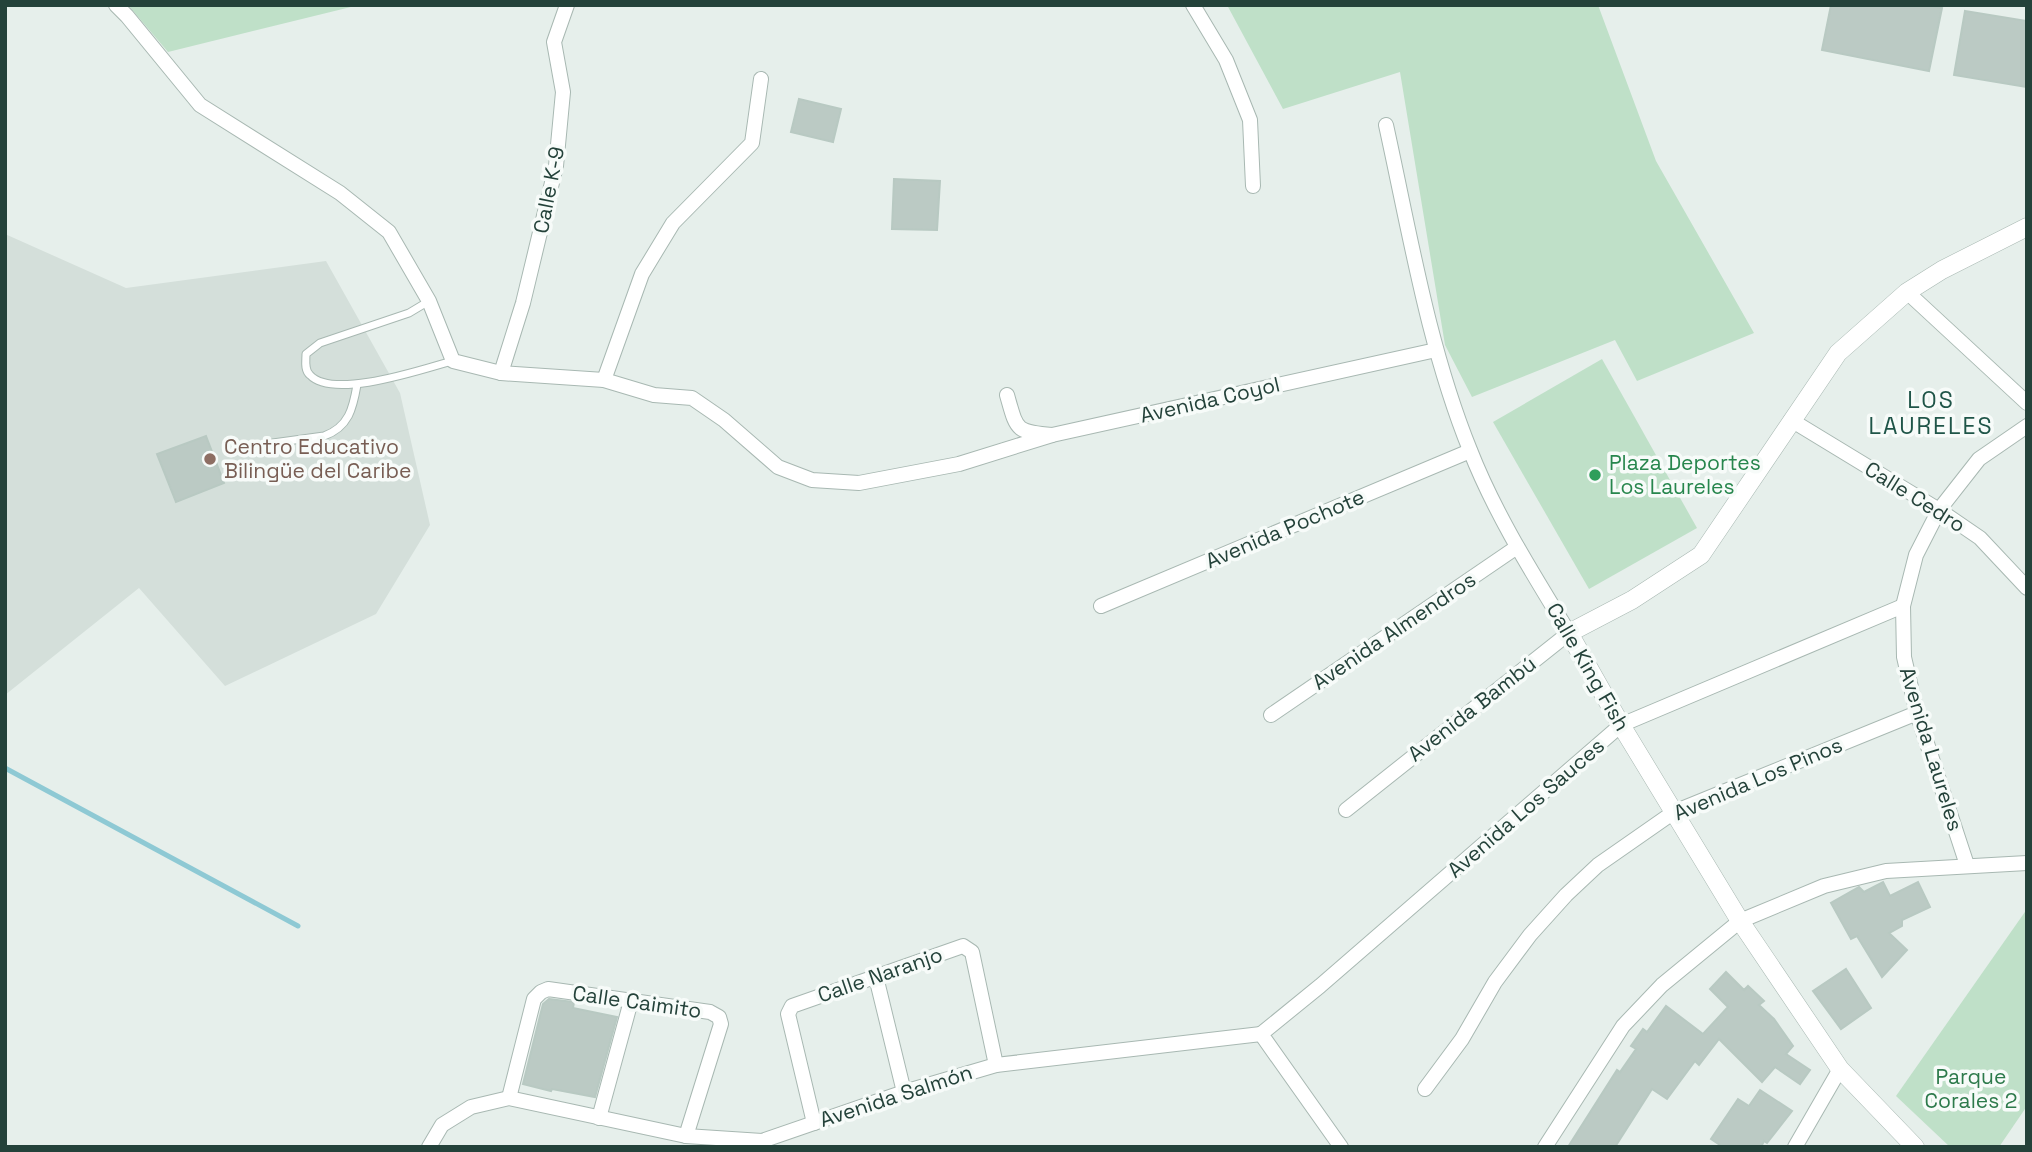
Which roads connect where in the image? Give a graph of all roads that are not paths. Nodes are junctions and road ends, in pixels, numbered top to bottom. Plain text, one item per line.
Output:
1 (116, 5) edge
2 (567, 5) edge
3 (1193, 5) edge
4 (761, 79) dead end
5 (1386, 125) dead end
6 (1253, 186) dead end
7 (2027, 227) edge
8 (1908, 292) junction
9 (429, 301) junction
10 (1436, 350) junction
11 (453, 361) junction
12 (501, 373) junction
13 (604, 380) junction
14 (357, 385) junction
15 (1007, 395) dead end
16 (2027, 403) edge
17 (1791, 420) junction
18 (2027, 426) edge
19 (1052, 435) junction
20 (243, 447) dead end
21 (1470, 451) junction
22 (1939, 510) junction
23 (1517, 547) junction
24 (2027, 588) edge
25 (1101, 606) dead end
26 (1903, 606) junction
27 (1569, 633) junction
28 (1917, 713) junction
29 (1271, 715) dead end
30 (1621, 724) junction
31 (1346, 810) dead end
32 (1674, 812) junction
33 (2027, 863) edge
34 (1967, 865) junction
35 (1740, 921) junction
36 (876, 976) junction
37 (631, 1001) junction
38 (1261, 1034) junction
39 (996, 1065) junction
40 (1840, 1069) junction
41 (1425, 1089) dead end
42 (904, 1092) junction
43 (509, 1098) junction
44 (599, 1118) junction
45 (814, 1123) junction
46 (686, 1136) junction
47 (429, 1147) edge
48 (1341, 1147) edge
49 (1545, 1147) edge
50 (1795, 1147) edge
51 (1915, 1147) edge

1 - 9 street
2 - 12 street, Calle K-9
3 - 6 street
4 - 13 street
5 - 10 street, Calle King Fish
7 - 8 street, Avenida Bambú
8 - 16 street
8 - 17 street, Avenida Bambú
9 - 11 street
9 - 14 lane
10 - 19 street, Avenida Coyol
10 - 21 street, Calle King Fish
11 - 12 street
11 - 14 lane
12 - 13 street
13 - 19 street
14 - 20 lane
15 - 19 street, Avenida Coyol
17 - 22 street, Calle Cedro
17 - 27 street, Avenida Bambú
18 - 22 street, Avenida Laureles
21 - 23 street, Calle King Fish
21 - 25 street, Avenida Pochote
22 - 24 street, Calle Cedro
22 - 26 street, Avenida Laureles
23 - 27 street, Calle King Fish
23 - 29 street, Avenida Almendros
26 - 28 street, Avenida Laureles
26 - 30 street, Avenida Los Sauces
27 - 30 street, Calle King Fish
27 - 31 street, Avenida Bambú
28 - 32 street, Avenida Los Pinos
28 - 34 street, Avenida Laureles
30 - 32 street, Calle King Fish
30 - 38 street, Avenida Los Sauces
32 - 35 street, Calle King Fish
32 - 41 street, Avenida Los Pinos
33 - 34 street
34 - 35 street
35 - 40 street, Calle King Fish
35 - 49 street
36 - 39 street, Calle Naranjo
36 - 42 street
36 - 45 street, Calle Naranjo
37 - 43 street, Calle Caimito
37 - 44 street
37 - 46 street, Calle Caimito
38 - 39 street, Avenida Salmón
38 - 48 street
39 - 42 street, Avenida Salmón
40 - 50 street
40 - 51 street, Calle King Fish
42 - 45 street, Avenida Salmón
43 - 44 street, Avenida Salmón
43 - 47 street, Avenida Salmón
44 - 46 street, Avenida Salmón
45 - 46 street, Avenida Salmón

